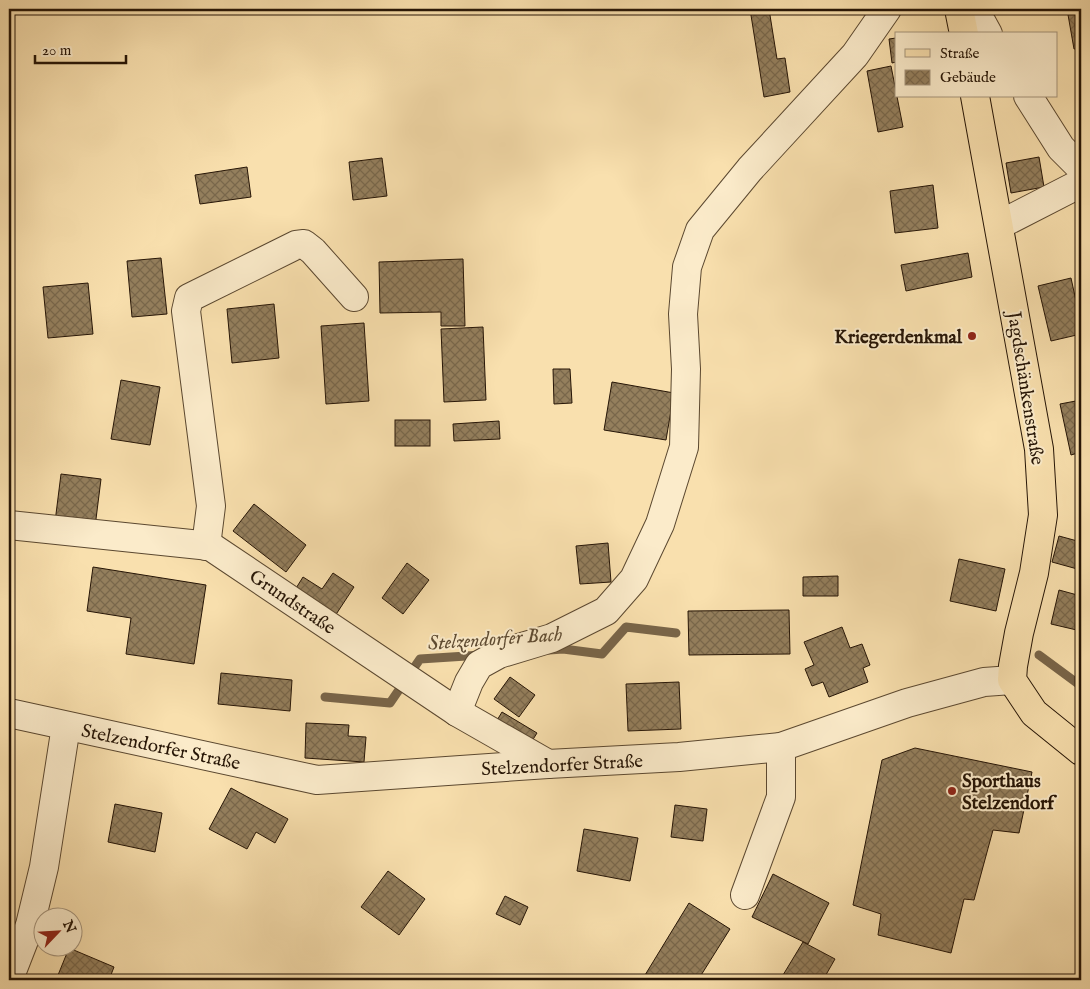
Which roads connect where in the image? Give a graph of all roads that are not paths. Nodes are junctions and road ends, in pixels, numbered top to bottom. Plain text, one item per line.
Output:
1 (887, 9) edge
2 (959, 9) edge
3 (966, 9) edge
4 (964, 32) edge
5 (987, 32) edge
6 (975, 98) edge
7 (1029, 98) edge
8 (1081, 168) edge
9 (1081, 183) edge
10 (999, 225) junction
11 (354, 297) dead end
12 (9, 525) edge
13 (206, 546) junction
14 (1012, 680) junction
15 (458, 712) junction
16 (9, 713) edge
17 (66, 726) junction
18 (781, 747) junction
19 (1081, 751) edge
20 (548, 764) junction
21 (745, 896) dead end
22 (9, 979) edge

1 - 15 street
2 - 4 main road
3 - 5 street
6 - 10 main road, Jagdschänkenstraße
7 - 8 street
9 - 10 street
10 - 14 main road, Jagdschänkenstraße
11 - 13 street
12 - 13 street, Grundstraße
13 - 15 street, Grundstraße
14 - 18 street, Stelzendorfer Straße
14 - 19 main road
15 - 20 street, Grundstraße
16 - 17 street, Stelzendorfer Straße
17 - 20 street, Stelzendorfer Straße
17 - 22 street
18 - 20 street, Stelzendorfer Straße
18 - 21 street

